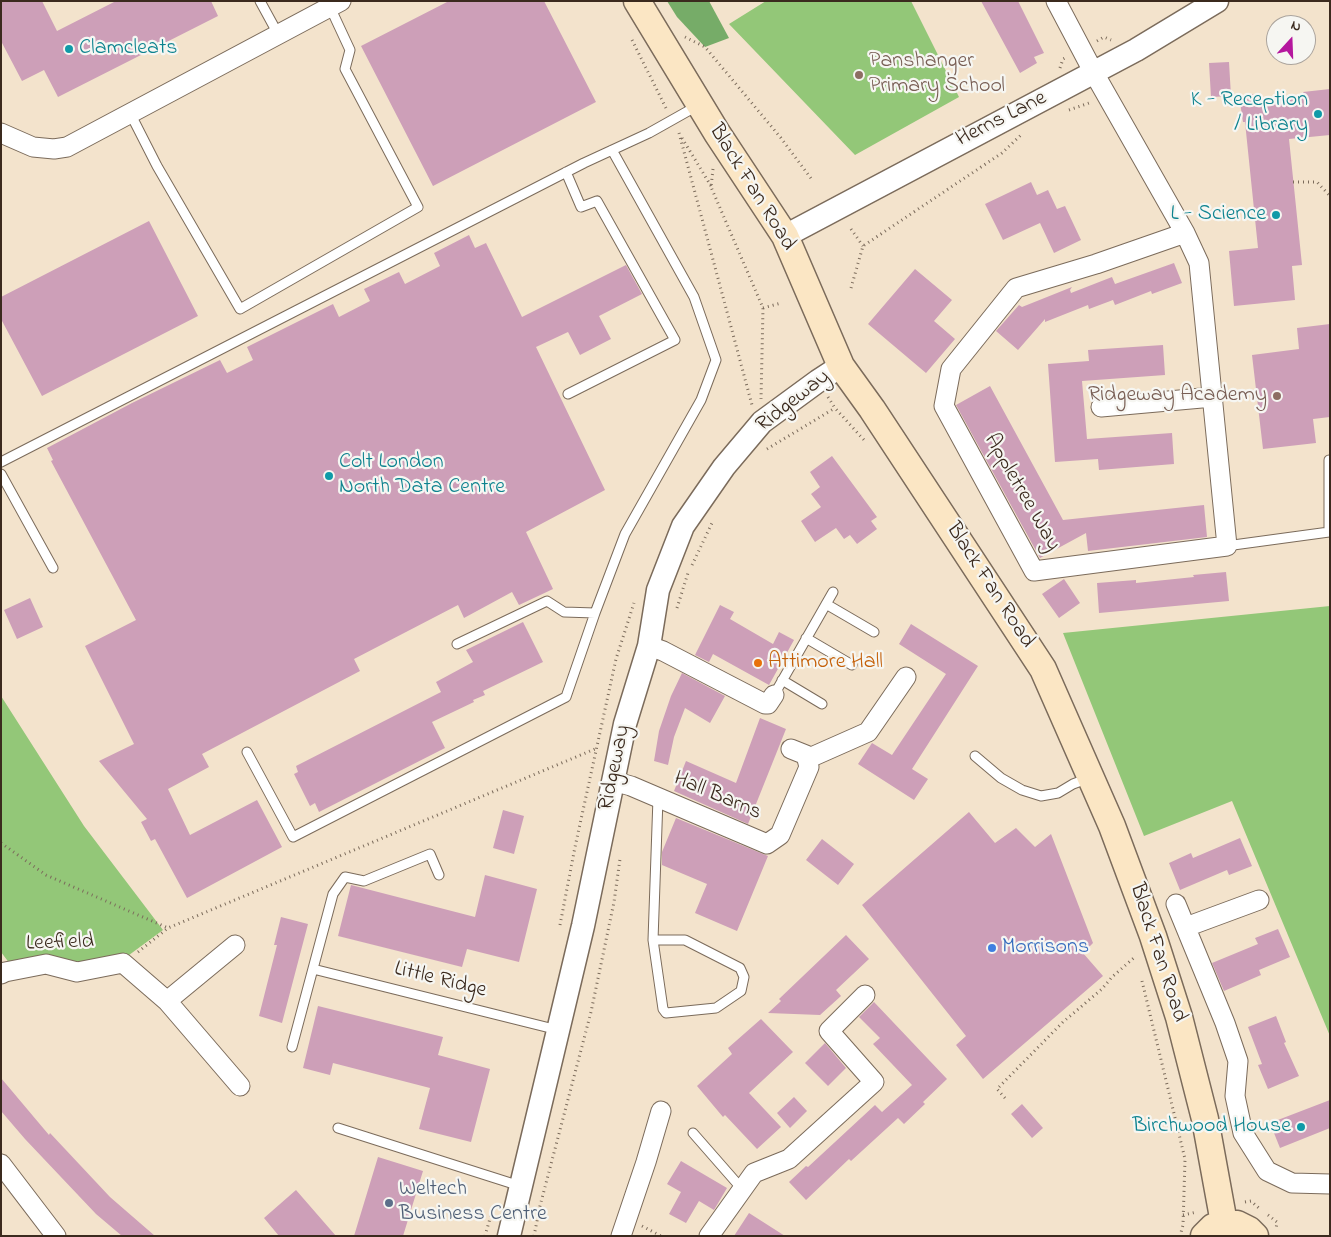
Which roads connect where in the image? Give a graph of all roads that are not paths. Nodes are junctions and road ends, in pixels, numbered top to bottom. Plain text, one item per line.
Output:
1 (260, 1) edge
2 (638, 1) edge
3 (1056, 1) edge
4 (336, 4) edge
5 (1204, 4) edge
6 (278, 34) junction
7 (1094, 72) junction
8 (699, 104) junction
9 (130, 113) junction
10 (1, 133) edge
11 (612, 150) junction
12 (566, 172) junction
13 (1185, 233) junction
14 (785, 236) junction
15 (841, 366) junction
16 (568, 394) dead end
17 (1213, 397) junction
18 (1101, 407) dead end
19 (1329, 460) edge
20 (1, 462) edge
21 (1, 474) edge
22 (1226, 546) junction
23 (53, 568) dead end
24 (833, 592) dead end
25 (826, 604) junction
26 (595, 613) junction
27 (874, 632) dead end
28 (806, 638) junction
29 (457, 644) dead end
30 (649, 646) junction
31 (852, 665) dead end
32 (906, 678) dead end
33 (778, 687) junction
34 (822, 704) dead end
35 (791, 749) dead end
36 (247, 752) dead end
37 (975, 756) dead end
38 (807, 759) junction
39 (1091, 777) junction
40 (614, 781) junction
41 (658, 798) junction
42 (439, 876) dead end
43 (1259, 900) dead end
44 (1176, 904) dead end
45 (1186, 927) junction
46 (653, 940) junction
47 (235, 945) dead end
48 (313, 969) junction
49 (3, 971) edge
50 (865, 995) dead end
51 (167, 1001) junction
52 (558, 1030) junction
53 (292, 1047) dead end
54 (240, 1086) dead end
55 (661, 1111) dead end
56 (338, 1128) dead end
57 (693, 1132) dead end
58 (1, 1164) edge
59 (1330, 1184) edge
60 (521, 1186) junction
61 (742, 1189) junction
62 (1214, 1229) edge
63 (56, 1236) edge
64 (509, 1236) edge
65 (621, 1236) edge
66 (709, 1236) edge
67 (1255, 1236) edge

1 - 6 lane
2 - 8 main road, Black Fan Road
3 - 7 street
4 - 6 street
4 - 9 lane
5 - 7 street, Herns Lane
6 - 9 street
7 - 13 street
7 - 14 street, Herns Lane
8 - 11 lane
8 - 14 main road, Black Fan Road
9 - 10 street
11 - 12 lane
11 - 26 lane
12 - 16 lane
12 - 20 lane
13 - 17 street
13 - 22 street, Appletree Way
14 - 15 main road, Black Fan Road
15 - 30 street, Ridgeway
15 - 39 main road, Black Fan Road
17 - 18 street
17 - 22 street
19 - 22 lane
21 - 23 lane
24 - 25 lane
25 - 27 lane
25 - 28 lane
26 - 29 lane
26 - 36 lane
28 - 31 lane
28 - 33 lane
30 - 33 street
30 - 40 street, Ridgeway
32 - 38 street
33 - 34 lane
35 - 38 street
37 - 39 lane
38 - 41 street, Hall Barns
39 - 62 main road, Black Fan Road
40 - 41 street, Hall Barns
40 - 52 street, Ridgeway
41 - 46 lane
42 - 48 lane
43 - 45 street
44 - 45 street
45 - 59 street
46 - 46 lane
47 - 51 street
48 - 52 lane, Little Ridge
48 - 53 lane
49 - 51 street, Leefield
50 - 61 street
51 - 54 street, Leefield
52 - 60 street, Ridgeway
55 - 65 street
56 - 60 lane
57 - 61 lane
58 - 63 street
60 - 64 street, Ridgeway
61 - 66 street
62 - 67 main road

